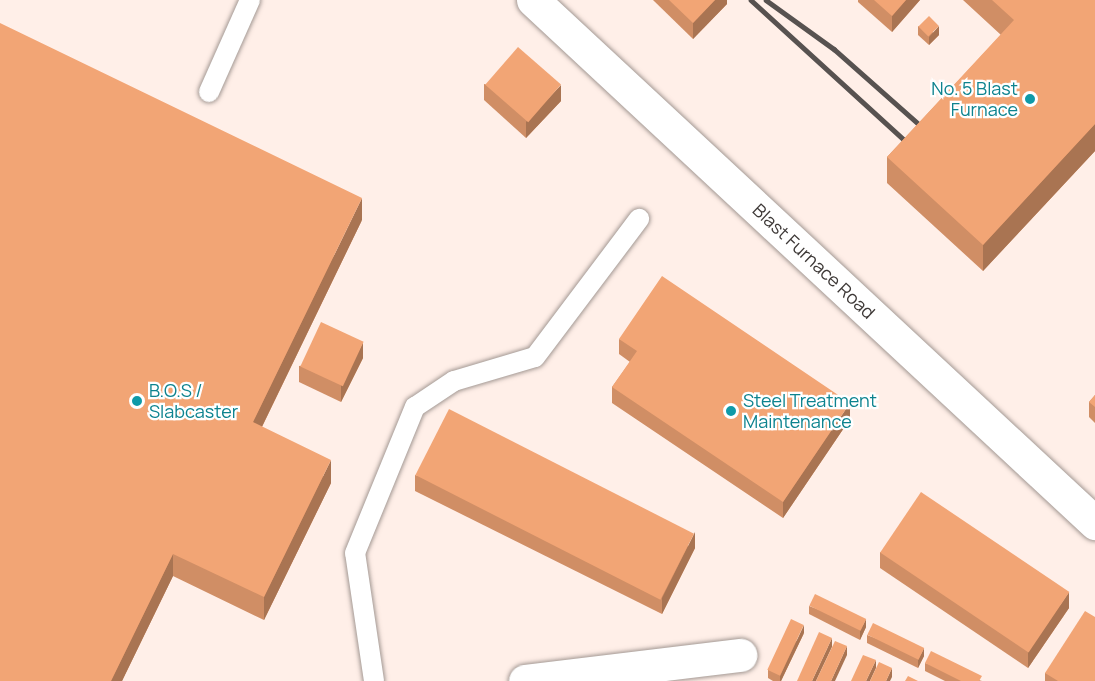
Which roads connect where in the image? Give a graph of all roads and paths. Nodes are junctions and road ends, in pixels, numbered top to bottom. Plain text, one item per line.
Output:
1 (250, 0) edge
2 (533, 0) edge
3 (209, 92) dead end
4 (639, 219) dead end
5 (1095, 523) edge
6 (740, 655) dead end
7 (374, 681) edge
8 (525, 681) edge

1 - 3 lane
2 - 5 street, Blast Furnace Road
4 - 7 lane
6 - 8 street

